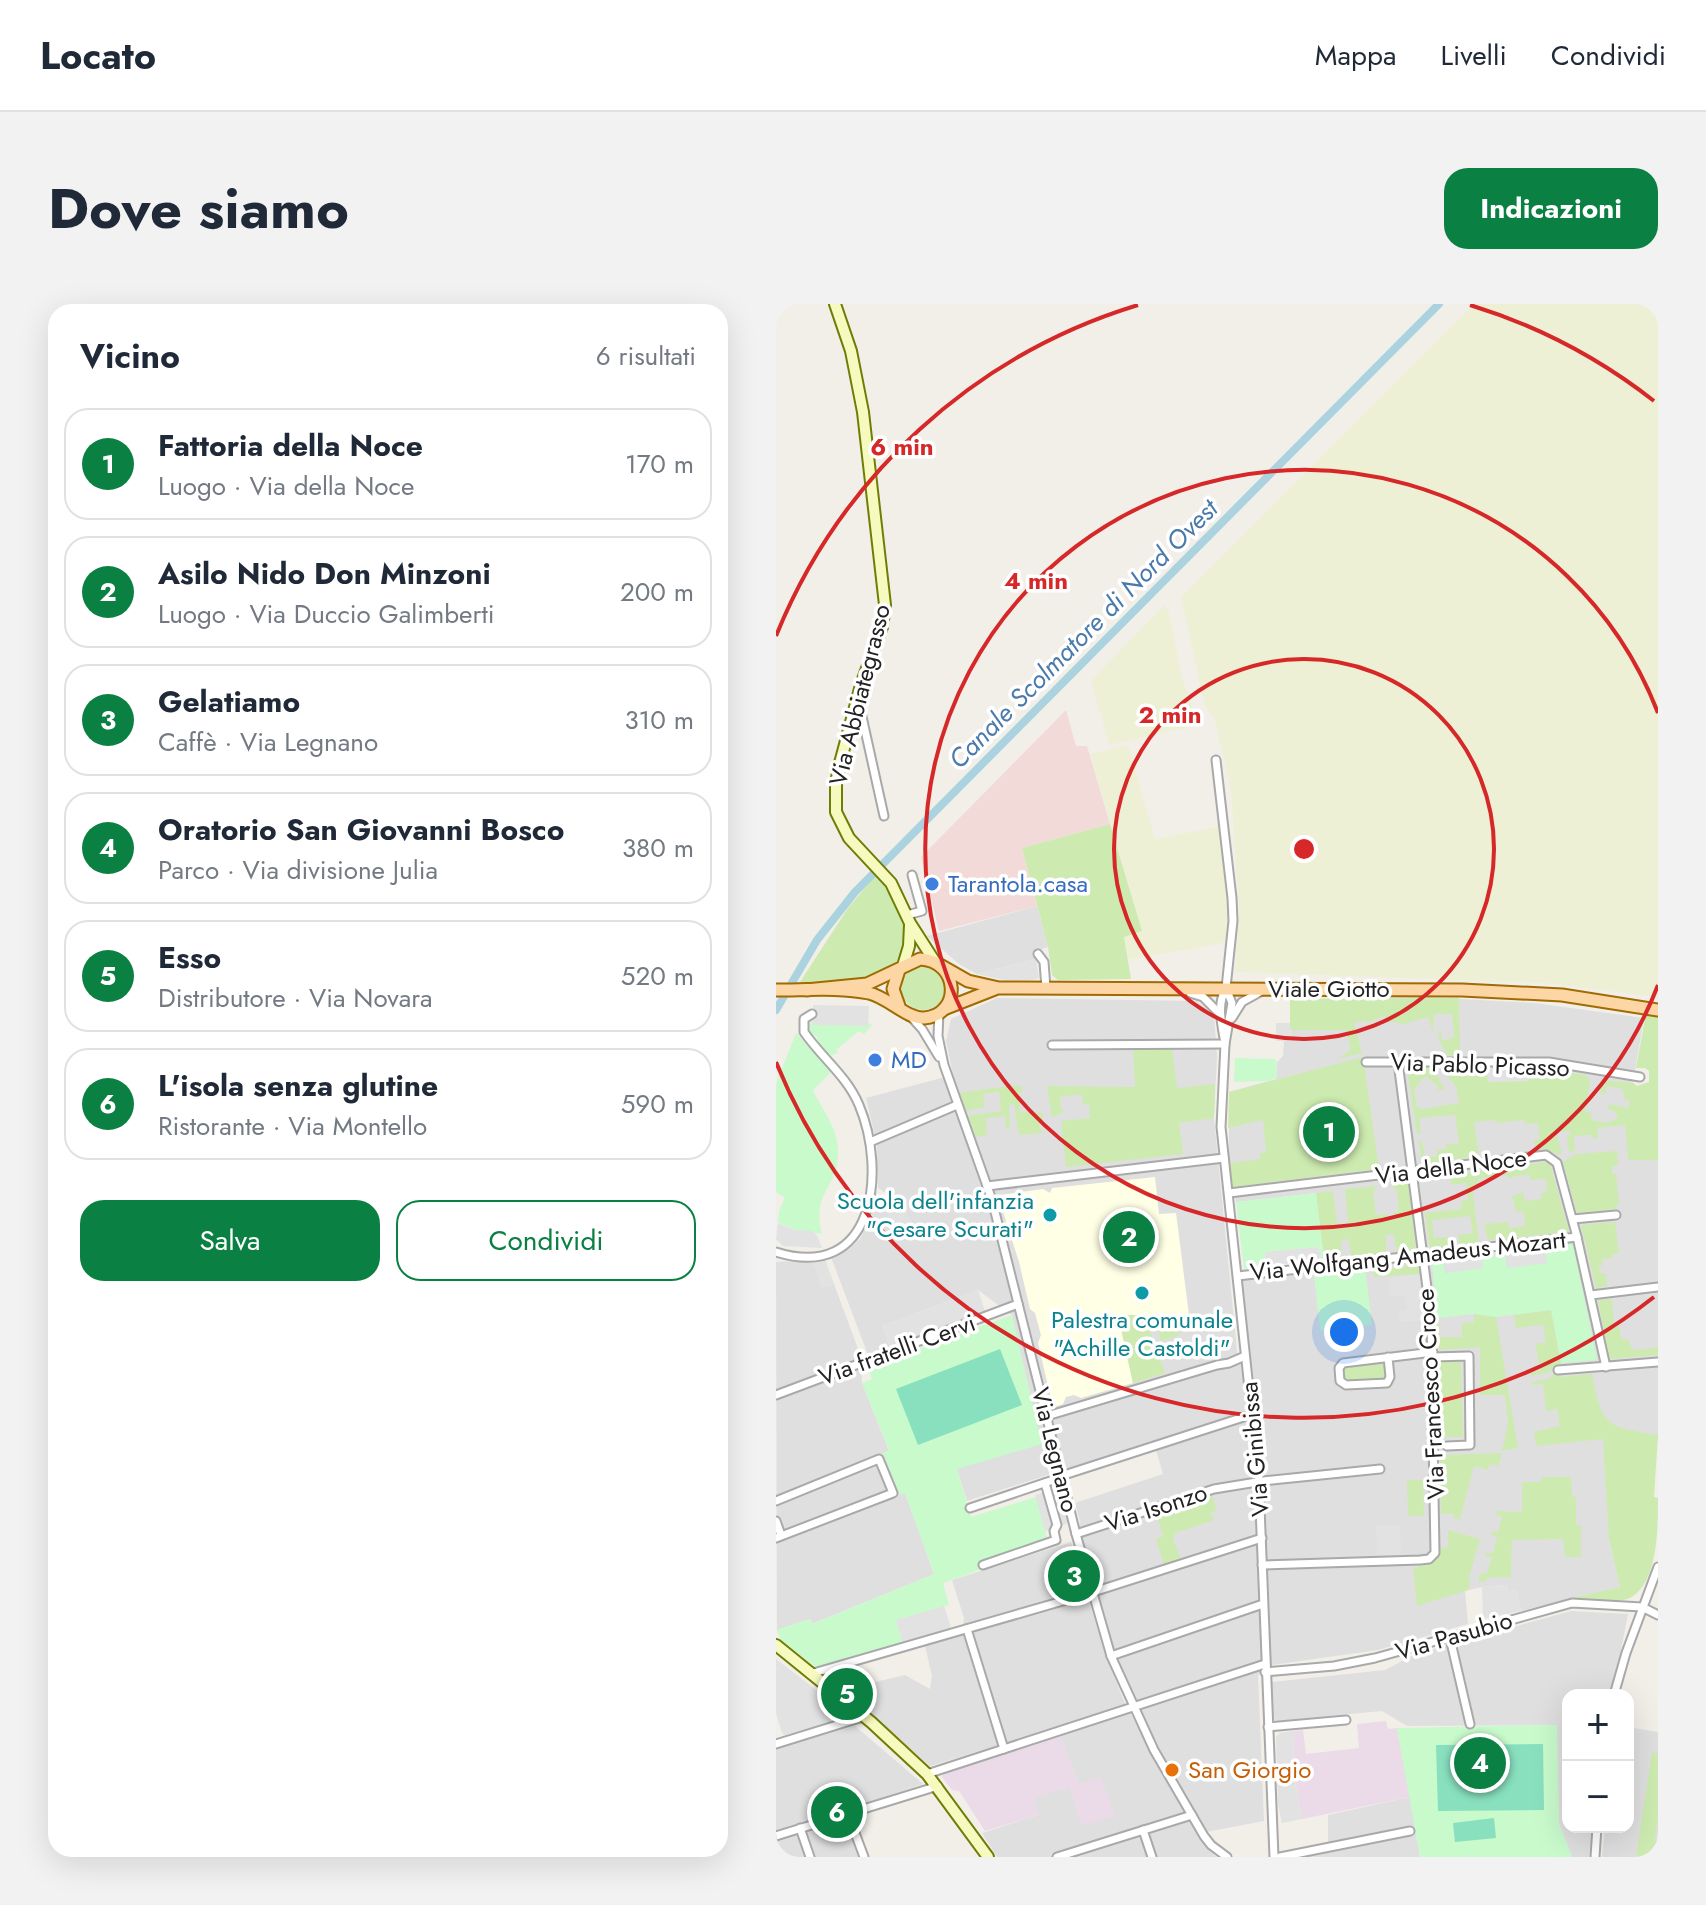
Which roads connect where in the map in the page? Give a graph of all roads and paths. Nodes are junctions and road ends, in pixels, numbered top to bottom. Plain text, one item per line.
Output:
1 (835, 304) edge
2 (855, 707) junction
3 (1216, 760) dead end
4 (884, 816) dead end
5 (912, 875) dead end
6 (909, 919) junction
7 (1038, 954) dead end
8 (937, 964) junction
9 (902, 968) junction
10 (999, 988) junction
11 (1046, 988) junction
12 (1177, 988) junction
13 (1226, 988) junction
14 (1269, 989) junction
15 (776, 990) edge
16 (806, 990) junction
17 (899, 1006) junction
18 (1658, 1010) edge
19 (941, 1011) junction
20 (812, 1014) dead end
21 (909, 1014) junction
22 (1220, 1014) junction
23 (1227, 1031) junction
24 (1225, 1044) junction
25 (1052, 1045) dead end
26 (1366, 1062) dead end
27 (1398, 1062) junction
28 (944, 1065) junction
29 (1640, 1077) dead end
30 (957, 1105) junction
31 (870, 1142) junction
32 (1224, 1158) junction
33 (1414, 1171) junction
34 (987, 1186) junction
35 (1229, 1193) junction
36 (1616, 1215) dead end
37 (1573, 1219) junction
38 (1577, 1237) junction
39 (776, 1252) edge
40 (1423, 1256) junction
41 (1238, 1276) junction
42 (1658, 1287) edge
43 (1591, 1295) junction
44 (1018, 1304) junction
45 (1433, 1354) junction
46 (1245, 1356) junction
47 (1388, 1357) junction
48 (1658, 1362) edge
49 (1606, 1367) junction
50 (1558, 1370) dead end
51 (776, 1395) edge
52 (1253, 1414) junction
53 (1047, 1416) junction
54 (1447, 1446) dead end
55 (1380, 1469) dead end
56 (1062, 1477) junction
57 (1259, 1482) junction
58 (1045, 1483) junction
59 (776, 1501) edge
60 (970, 1508) dead end
61 (776, 1521) edge
62 (1076, 1534) junction
63 (779, 1536) edge
64 (1262, 1538) junction
65 (983, 1565) dead end
66 (1262, 1565) junction
67 (1658, 1567) edge
68 (1093, 1592) junction
69 (1263, 1604) junction
70 (1642, 1607) junction
71 (1658, 1615) edge
72 (967, 1629) junction
73 (1450, 1638) junction
74 (776, 1645) edge
75 (1111, 1656) junction
76 (1265, 1668) junction
77 (810, 1674) junction
78 (1616, 1689) edge
79 (1132, 1707) junction
80 (863, 1717) junction
81 (1346, 1720) dead end
82 (1470, 1724) dead end
83 (1268, 1727) junction
84 (776, 1744) edge
85 (1004, 1749) junction
86 (927, 1774) junction
87 (938, 1786) junction
88 (848, 1814) junction
89 (1192, 1815) junction
90 (800, 1828) junction
91 (1143, 1830) junction
92 (1410, 1831) dead end
93 (1597, 1833) edge
94 (776, 1836) edge
95 (810, 1857) edge
96 (864, 1857) edge
97 (988, 1857) edge
98 (1057, 1857) edge
99 (1152, 1857) edge
100 (1227, 1857) edge
101 (1274, 1857) edge
102 (1280, 1857) edge
103 (1595, 1857) edge

1 - 2 street, Via Abbiategrasso
2 - 4 street
2 - 6 street, Via Abbiategrasso
3 - 13 street
5 - 6 street
6 - 8 street, Via Abbiategrasso
6 - 9 street
7 - 11 street
8 - 9 main road
8 - 10 main road, Viale Giotto
8 - 19 main road
9 - 16 main road
9 - 17 main road
10 - 11 main road, Viale Giotto
10 - 19 main road, Viale Giotto
11 - 12 main road, Viale Giotto
12 - 13 main road, Viale Giotto
12 - 22 street
13 - 14 main road, Viale Giotto
13 - 22 street, Via Ginibissa
13 - 23 street, Via Ginibissa
14 - 18 main road, Viale Giotto
14 - 23 street, Via Ginibissa
15 - 16 main road
16 - 17 main road
17 - 21 main road
19 - 21 main road, Viale Giotto
19 - 28 street, Via Legnano
20 - 31 street
21 - 28 street, Via Legnano
22 - 24 street, Via Ginibissa
23 - 24 street, Via Ginibissa
24 - 25 street
24 - 32 street, Via Ginibissa
26 - 27 street, Via Pablo Picasso
27 - 29 street, Via Pablo Picasso
27 - 33 street, Via Francesco Croce
28 - 30 street, Via Legnano
30 - 31 street
30 - 34 street, Via Legnano
31 - 39 street
32 - 34 street
32 - 35 street, Via Ginibissa
33 - 35 street, Via della Noce
33 - 37 street, Via della Noce
33 - 40 street, Via Francesco Croce
34 - 44 street, Via Legnano
35 - 41 street, Via Ginibissa
36 - 37 street
37 - 38 street, Via della Noce
38 - 40 street, Via Wolfgang Amadeus Mozart
38 - 43 street, Via della Noce
40 - 41 street, Via Wolfgang Amadeus Mozart
40 - 45 street, Via Francesco Croce
41 - 46 street, Via Ginibissa
42 - 43 street
43 - 49 street, Via della Noce
44 - 51 street, Via fratelli Cervi
44 - 53 street, Via Legnano
45 - 47 street
45 - 54 street
45 - 66 street, Via Francesco Croce
46 - 52 street, Via Ginibissa
46 - 53 street
47 - 47 street
48 - 49 street
49 - 50 street
52 - 56 street
52 - 57 street, Via Ginibissa
53 - 56 street, Via Legnano
55 - 57 street, Via Isonzo
56 - 58 street
56 - 62 street, Via Legnano
57 - 62 street, Via Isonzo
57 - 64 street, Via Ginibissa
58 - 60 street
58 - 65 street
59 - 63 street
61 - 63 street
62 - 68 street, Via Legnano
64 - 66 street, Via Ginibissa
64 - 68 street
66 - 69 street, Via Ginibissa
67 - 70 street
68 - 72 street
68 - 75 street, Via Legnano
69 - 75 street
69 - 76 street, Via Ginibissa
70 - 71 street
70 - 73 street, Via Pasubio
70 - 78 street
72 - 77 street
72 - 85 street
73 - 76 street, Via Pasubio
73 - 82 street
74 - 77 street
75 - 79 street, Via Legnano
76 - 79 street, Via Pasubio
76 - 83 street, Via Ginibissa
77 - 80 street
79 - 85 street, Via Pasubio
79 - 89 street, Via Legnano
80 - 84 street
80 - 86 street
81 - 83 street
83 - 101 street, Via Ginibissa
85 - 86 street, Via Pasubio
86 - 87 street
87 - 88 street
87 - 97 street
88 - 90 street
88 - 96 street
89 - 91 street
89 - 100 street, Via Legnano
90 - 94 street
90 - 95 street
91 - 98 street
91 - 99 street
92 - 102 street
93 - 103 street

